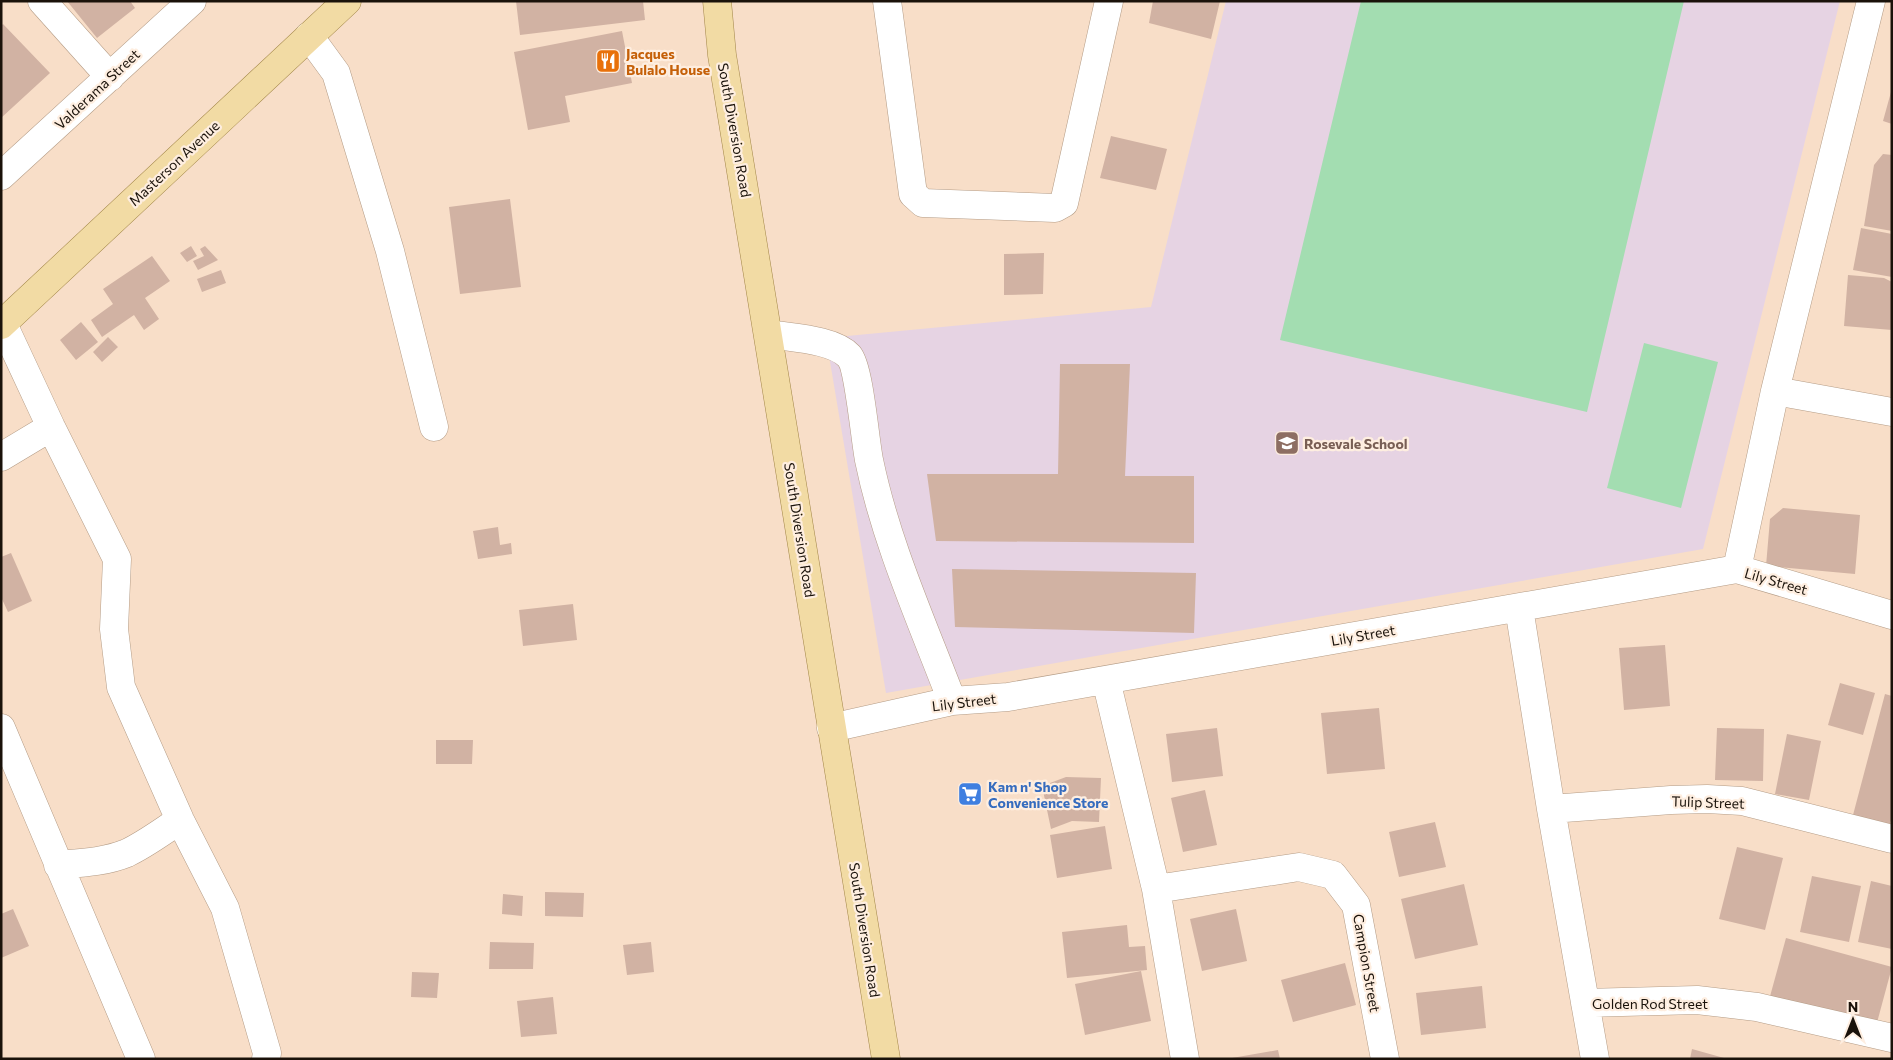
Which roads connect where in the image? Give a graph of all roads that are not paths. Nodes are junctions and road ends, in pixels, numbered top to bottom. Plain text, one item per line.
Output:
1 (42, 1) edge
2 (192, 1) edge
3 (346, 1) edge
4 (717, 1) edge
5 (887, 1) edge
6 (1109, 1) edge
7 (1871, 1) edge
8 (309, 36) junction
9 (110, 77) junction
10 (1, 176) edge
11 (2, 324) edge
12 (769, 334) junction
13 (1775, 391) junction
14 (1892, 412) edge
15 (51, 427) junction
16 (434, 427) dead end
17 (1, 457) edge
18 (1737, 569) junction
19 (1519, 608) junction
20 (1892, 615) edge
21 (1106, 680) junction
22 (952, 702) junction
23 (1, 728) edge
24 (831, 728) junction
25 (1551, 809) junction
26 (180, 820) junction
27 (1892, 839) edge
28 (58, 865) junction
29 (1156, 889) junction
30 (1585, 1004) junction
31 (1892, 1038) edge
32 (141, 1059) edge
33 (266, 1059) edge
34 (886, 1059) edge
35 (1185, 1059) edge
36 (1385, 1059) edge
37 (1595, 1059) edge

1 - 9 street
2 - 9 street, Valderama Street
3 - 8 main road, Masterson Avenue
4 - 12 main road, South Diversion Road
5 - 6 street
7 - 13 street
8 - 11 main road, Masterson Avenue
8 - 16 street
9 - 10 street, Valderama Street
11 - 15 street
12 - 22 street
12 - 24 main road, South Diversion Road
13 - 14 street
13 - 18 street
15 - 17 street
15 - 26 street
18 - 19 street, Lily Street
18 - 20 street, Lily Street
19 - 21 street, Lily Street
19 - 25 street
21 - 22 street, Lily Street
21 - 29 street
22 - 24 street, Lily Street
23 - 28 street
24 - 34 main road, South Diversion Road
25 - 27 street, Tulip Street
25 - 30 street
26 - 28 street
26 - 33 street
28 - 32 street
29 - 35 street
29 - 36 street, Campion Street
30 - 31 street, Golden Rod Street
30 - 37 street

